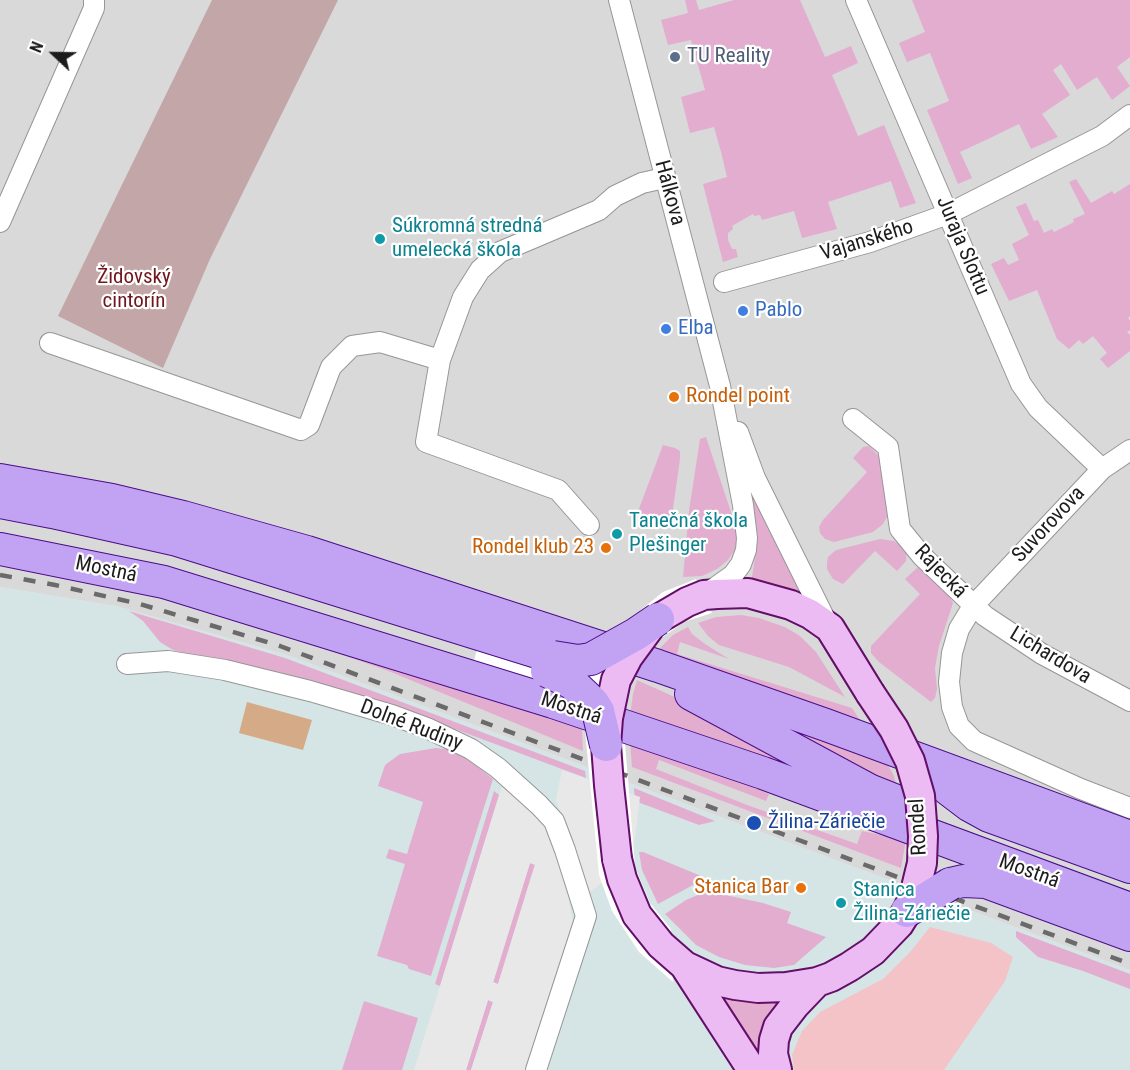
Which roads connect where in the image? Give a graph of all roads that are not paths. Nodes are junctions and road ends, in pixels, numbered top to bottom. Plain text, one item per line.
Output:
1 (94, 0) edge
2 (619, 0) edge
3 (856, 0) edge
4 (1130, 115) edge
5 (664, 178) junction
6 (948, 214) junction
7 (0, 222) edge
8 (724, 282) dead end
9 (50, 343) dead end
10 (440, 360) junction
11 (720, 386) junction
12 (853, 419) dead end
13 (1130, 450) edge
14 (1102, 469) junction
15 (0, 480) edge
16 (0, 502) edge
17 (0, 520) edge
18 (588, 525) dead end
19 (0, 549) edge
20 (704, 595) junction
21 (973, 606) junction
22 (658, 619) junction
23 (830, 628) junction
24 (479, 641) junction
25 (584, 642) junction
26 (128, 664) dead end
27 (1130, 701) edge
28 (606, 745) junction
29 (910, 761) junction
30 (1130, 808) edge
31 (1130, 837) edge
32 (1130, 867) edge
33 (1130, 890) edge
34 (1130, 909) edge
35 (907, 911) junction
36 (1130, 935) edge
37 (679, 961) junction
38 (817, 982) junction
39 (536, 1070) edge
40 (752, 1070) edge
41 (777, 1070) edge

1 - 7 street
2 - 5 street, Hálkova
3 - 6 street, Juraja Slottu
4 - 6 street, Vajanského
5 - 10 street
5 - 11 street, Hálkova
6 - 8 street, Vajanského
6 - 14 street, Juraja Slottu
9 - 10 street
10 - 18 street
11 - 20 street, Hálkova
11 - 23 street, Hálkova
12 - 21 street, Rajecká
13 - 14 street, Suvorovova
14 - 21 street, Suvorovova
15 - 25 main road
16 - 24 main road
17 - 24 main road
19 - 34 main road, Mostná
20 - 22 street, Rondel
20 - 23 street, Rondel
21 - 27 street, Lichardova
21 - 30 street, Rajecká
22 - 24 main road, bridge
22 - 28 street, Rondel, bridge
23 - 29 street, Rondel, bridge
24 - 28 main road, bridge
25 - 31 main road
25 - 33 main road
26 - 39 street, Dolné Rudiny
28 - 37 street, Rondel, bridge
29 - 32 main road
29 - 35 street, Rondel, bridge
35 - 36 main road, bridge
35 - 38 street, Rondel
37 - 38 street, Rondel
37 - 40 street
38 - 41 street

